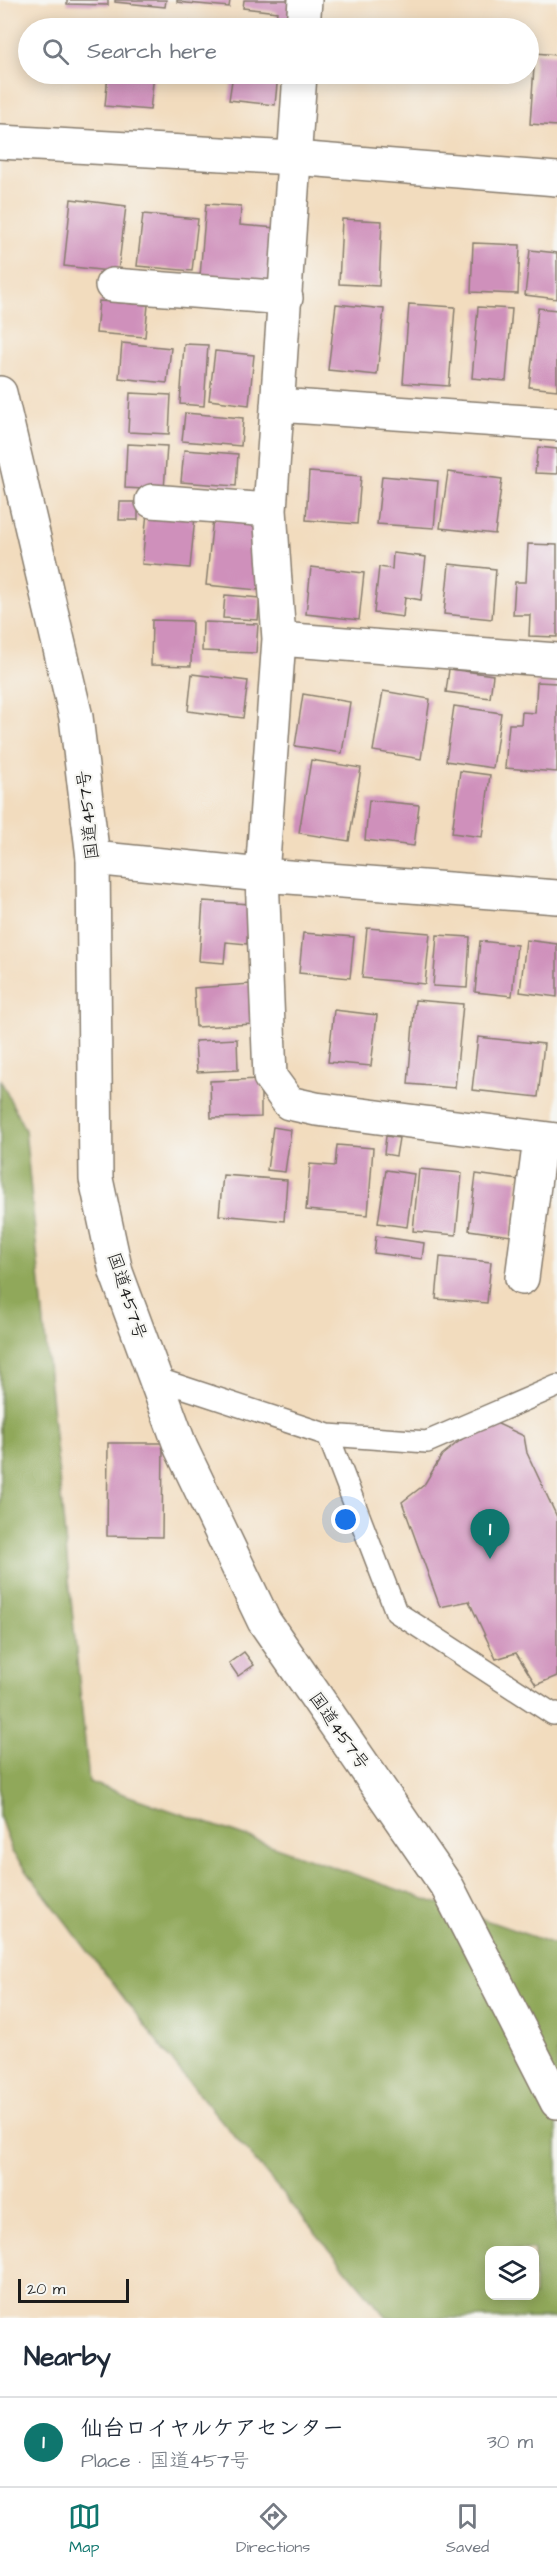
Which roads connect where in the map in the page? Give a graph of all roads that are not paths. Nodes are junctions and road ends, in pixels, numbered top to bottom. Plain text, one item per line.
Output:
1 (305, 0) edge
2 (304, 18) edge
3 (299, 84) edge
4 (0, 142) edge
5 (294, 158) junction
6 (557, 179) edge
7 (112, 285) dead end
8 (286, 298) junction
9 (0, 393) edge
10 (277, 405) junction
11 (557, 424) edge
12 (152, 501) dead end
13 (270, 510) junction
14 (279, 639) junction
15 (557, 660) edge
16 (93, 858) junction
17 (262, 875) junction
18 (557, 897) edge
19 (549, 1140) edge
20 (522, 1278) dead end
21 (155, 1378) junction
22 (557, 1386) edge
23 (328, 1435) junction
24 (557, 1713) edge
25 (557, 2102) edge

1 - 2 main road
3 - 5 main road
4 - 5 main road
5 - 6 main road
5 - 8 main road
7 - 8 main road
8 - 10 main road
9 - 16 main road, 国道457号
10 - 11 main road
10 - 13 main road
12 - 13 main road
13 - 14 main road
14 - 15 main road
14 - 17 main road
16 - 17 main road
16 - 21 main road, 国道457号
17 - 18 main road
17 - 19 main road
19 - 20 main road
21 - 23 lane
21 - 25 main road, 国道457号
22 - 23 lane
23 - 24 lane

